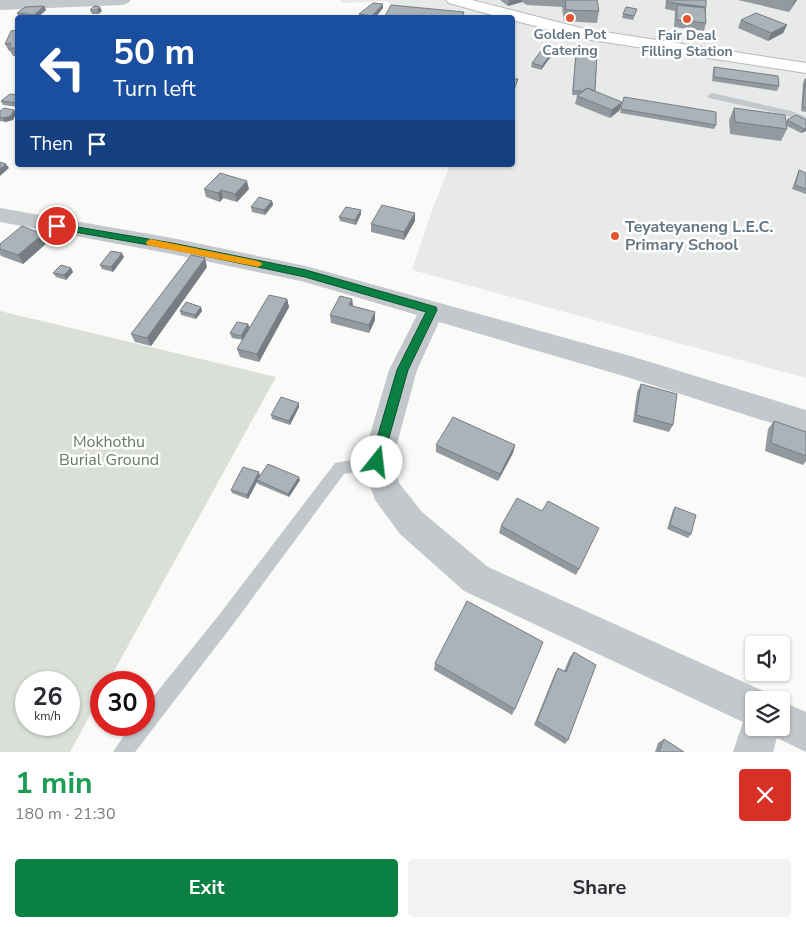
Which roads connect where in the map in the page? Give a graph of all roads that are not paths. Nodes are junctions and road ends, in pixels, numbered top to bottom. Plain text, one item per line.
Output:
1 (123, 0) edge
2 (454, 0) edge
3 (0, 4) edge
4 (512, 15) edge
5 (515, 16) edge
6 (806, 68) edge
7 (712, 96) dead end
8 (806, 120) edge
9 (0, 215) edge
10 (432, 310) junction
11 (806, 422) edge
12 (377, 462) junction
13 (745, 703) edge
14 (155, 709) edge
15 (790, 724) edge
16 (806, 732) edge
17 (134, 736) edge
18 (758, 736) edge
19 (123, 752) edge
20 (753, 752) edge

1 - 3 street
2 - 4 main road
5 - 6 main road
7 - 8 lane
9 - 10 street
10 - 11 street
10 - 12 street
12 - 13 street
12 - 14 lane
15 - 16 street
17 - 19 lane
18 - 20 street

